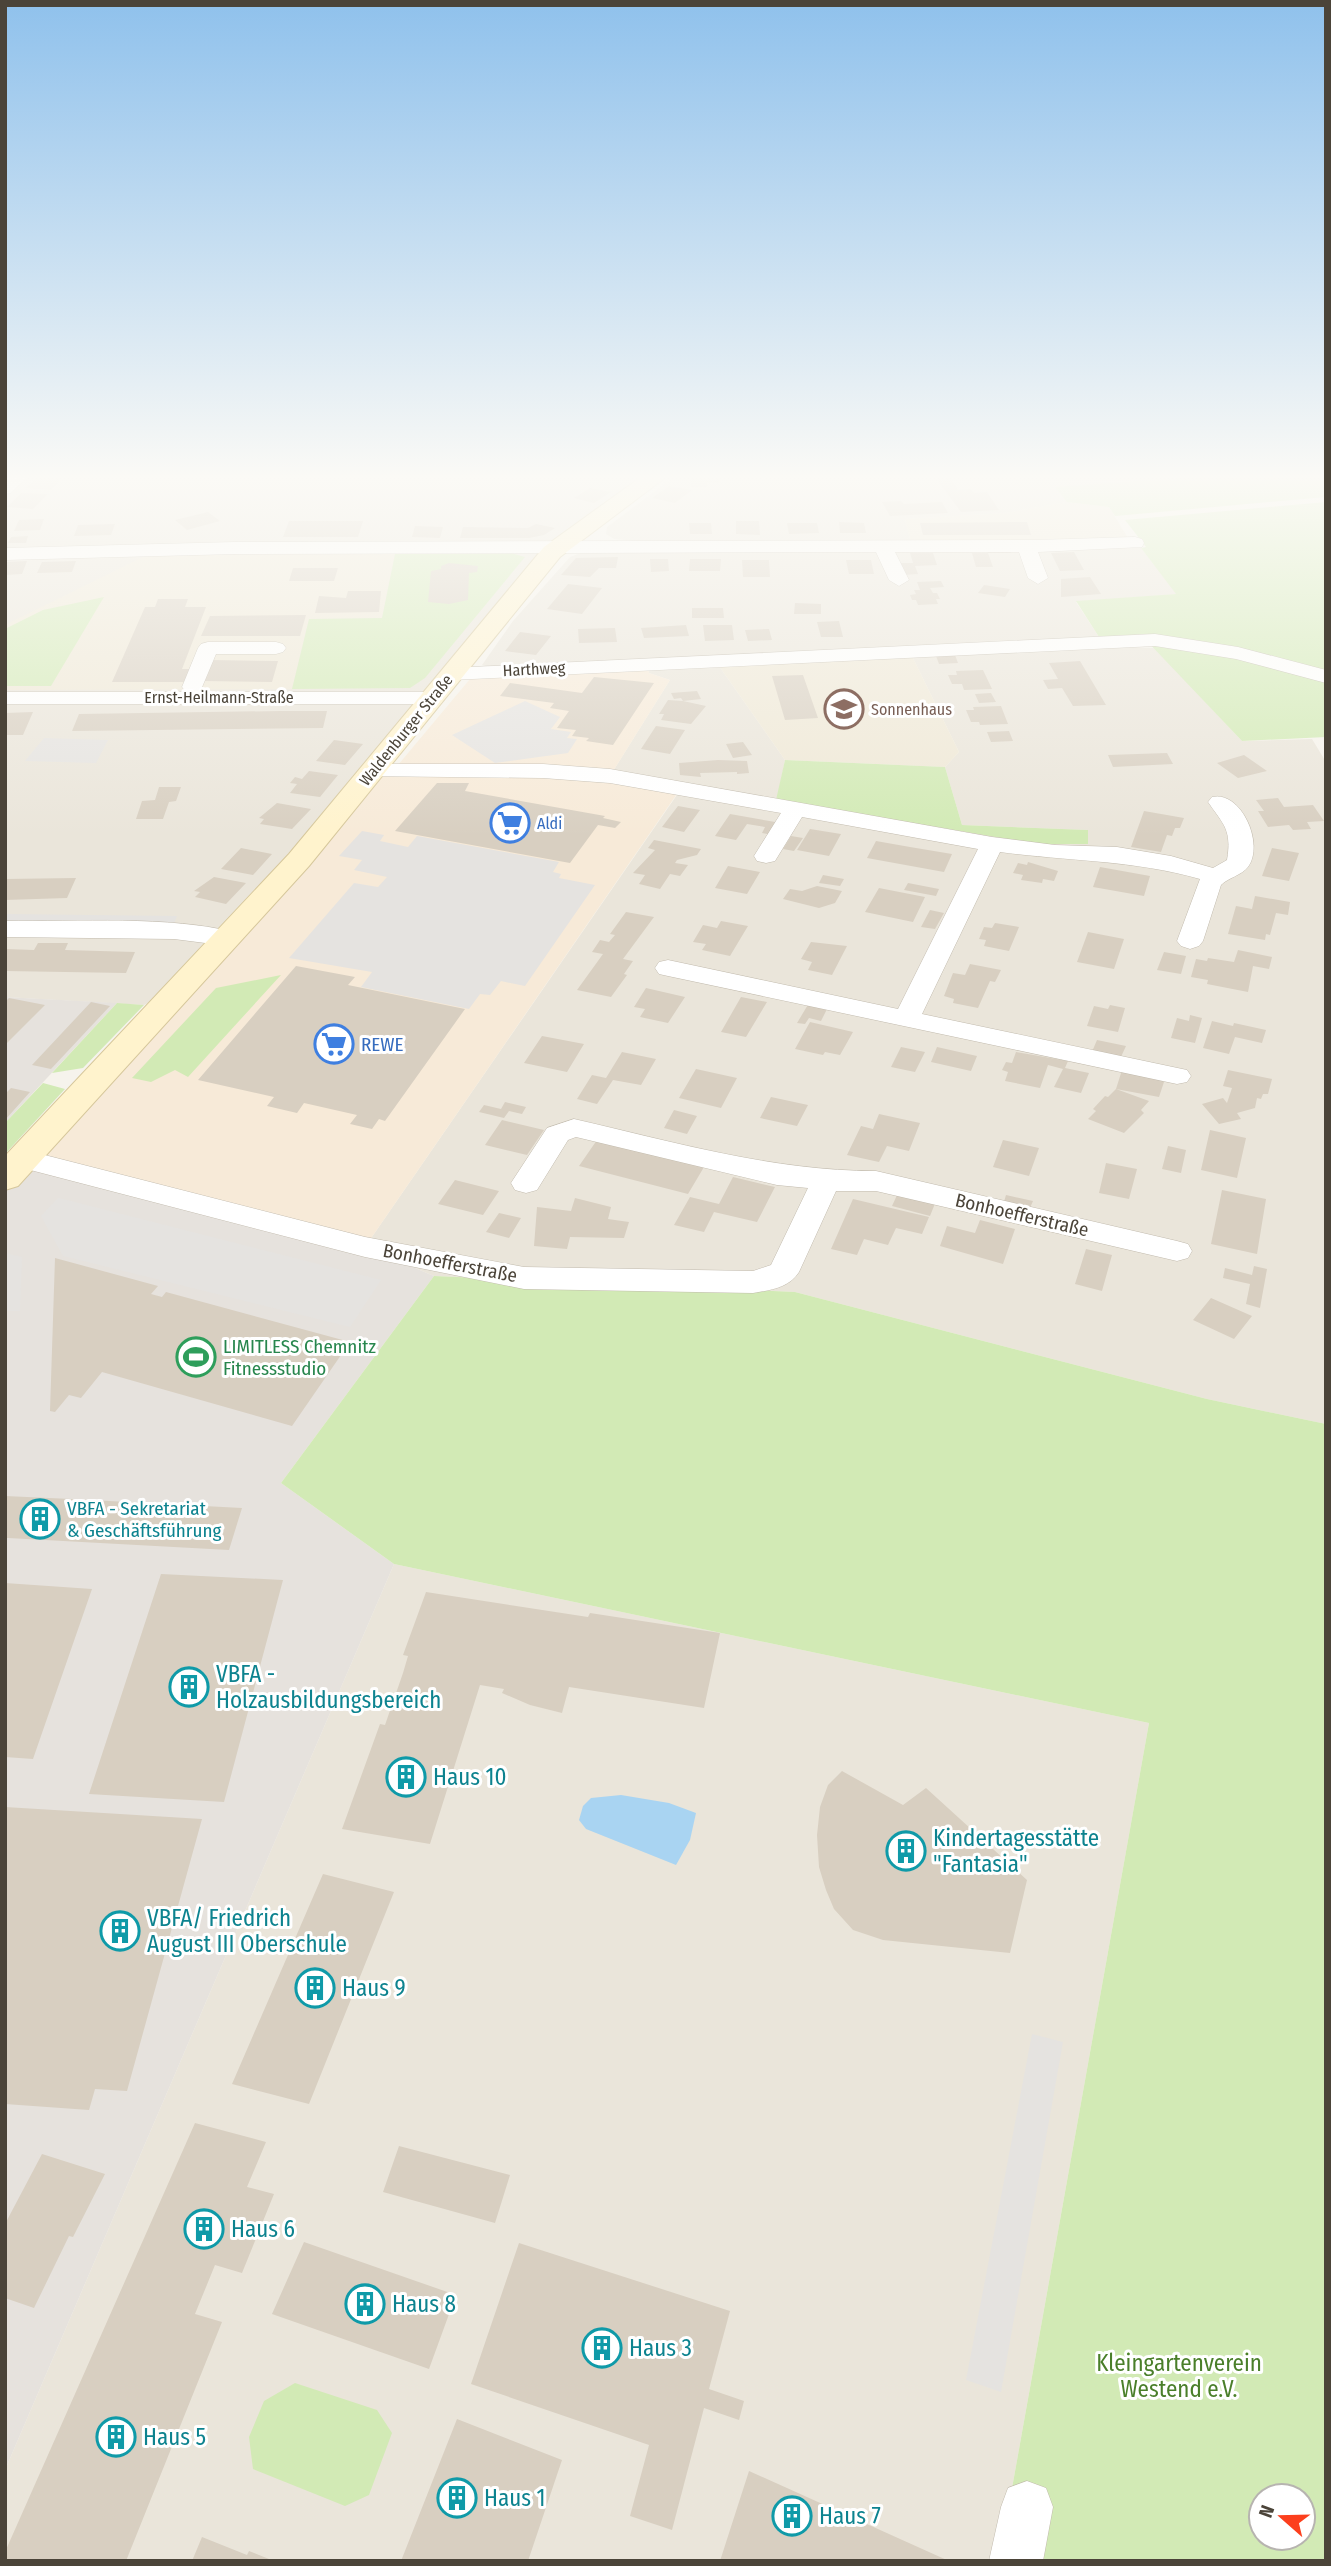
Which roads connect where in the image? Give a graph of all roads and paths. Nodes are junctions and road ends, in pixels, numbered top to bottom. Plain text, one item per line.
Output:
1 (516, 597) edge
2 (276, 648) dead end
3 (451, 674) junction
4 (1326, 677) edge
5 (193, 687) dead end
6 (5, 698) edge
7 (433, 698) junction
8 (373, 771) junction
9 (1220, 802) dead end
10 (795, 810) junction
11 (992, 844) junction
12 (766, 856) dead end
13 (1216, 876) junction
14 (5, 929) edge
15 (229, 938) junction
16 (1190, 941) dead end
17 (667, 968) dead end
18 (906, 1019) junction
19 (1177, 1076) dead end
20 (15, 1169) edge
21 (826, 1181) junction
22 (526, 1183) dead end
23 (1177, 1251) dead end
24 (1027, 2507) dead end
25 (1016, 2561) edge

1 - 3 street, Waldenburger Straße
2 - 5 street
3 - 4 street, Harthweg
3 - 7 street, Waldenburger Straße
6 - 7 street, Ernst-Heilmann-Straße
7 - 8 street, Waldenburger Straße
8 - 10 street
8 - 15 street, Waldenburger Straße
9 - 13 street
10 - 11 street
10 - 12 street
11 - 13 street
11 - 18 street
13 - 16 street
14 - 15 street
15 - 20 street, Waldenburger Straße
17 - 18 street
18 - 19 street
20 - 21 street, Bonhoefferstraße
21 - 22 street, Bonhoefferstraße
21 - 23 street, Bonhoefferstraße
24 - 25 street

